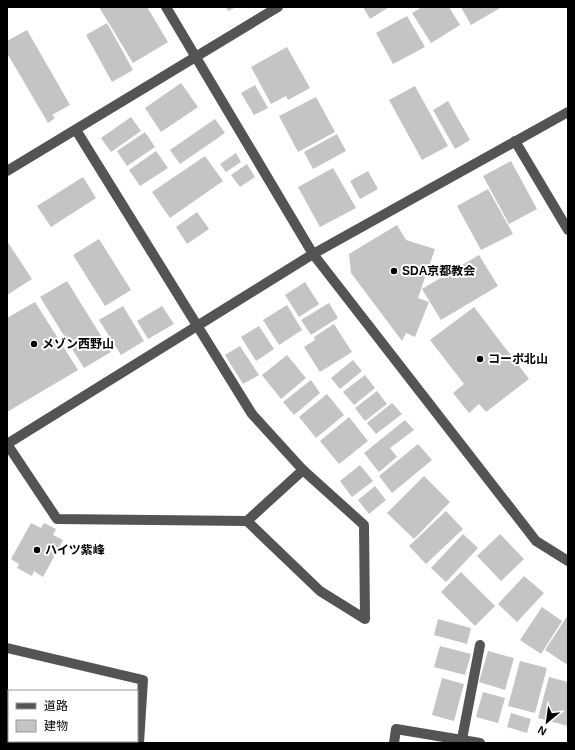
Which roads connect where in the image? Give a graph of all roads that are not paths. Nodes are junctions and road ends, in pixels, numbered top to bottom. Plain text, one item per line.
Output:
1 (166, 7) edge
2 (278, 7) edge
3 (196, 57) junction
4 (568, 112) edge
5 (76, 130) junction
6 (515, 140) junction
7 (7, 171) edge
8 (568, 230) edge
9 (313, 254) junction
10 (196, 327) junction
11 (7, 444) edge
12 (303, 470) junction
13 (247, 521) junction
14 (568, 561) edge
15 (480, 645) dead end
16 (7, 648) edge
17 (462, 739) junction
18 (139, 743) edge
19 (394, 743) edge
20 (480, 743) edge

1 - 3 street
2 - 3 street
3 - 5 street
3 - 9 street
4 - 6 street
5 - 7 street
5 - 10 street
6 - 8 street
6 - 9 street
9 - 10 street
9 - 14 street
10 - 11 street
10 - 12 street
11 - 13 street
12 - 13 street
12 - 13 street
15 - 17 street
16 - 18 street
17 - 19 street
17 - 20 street

